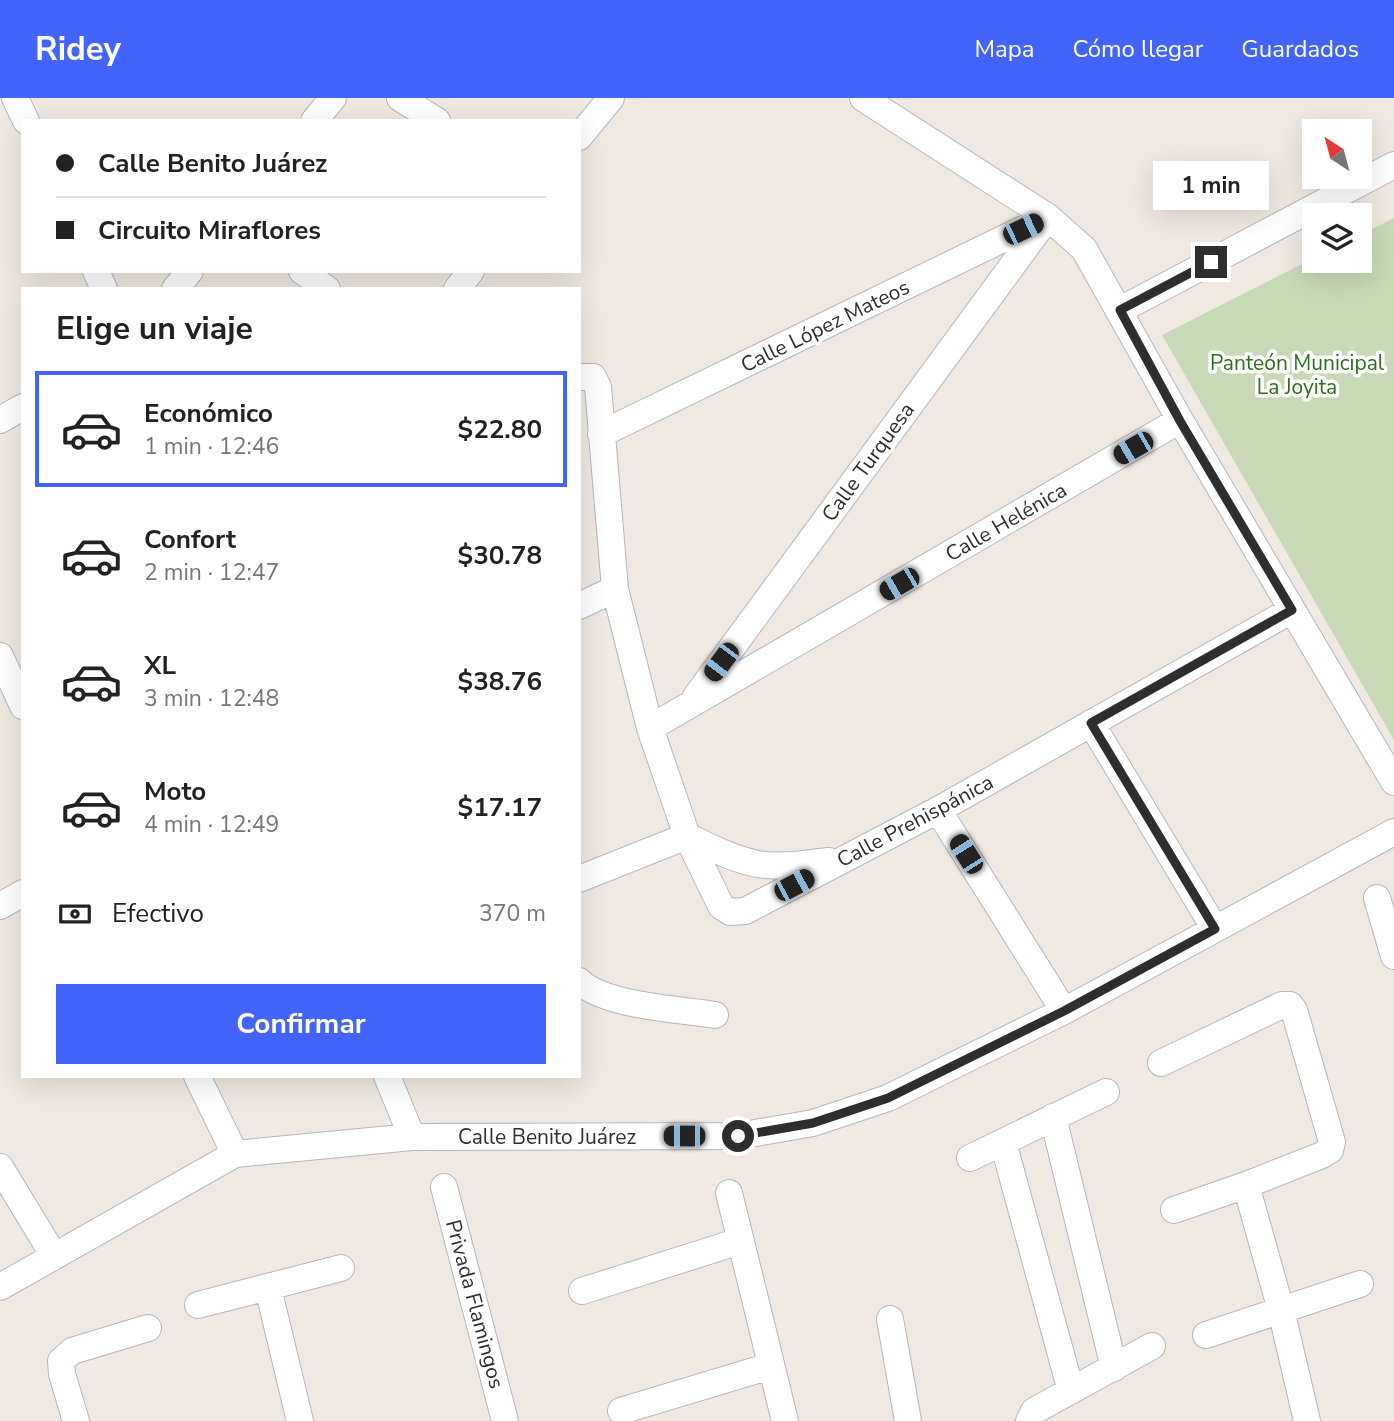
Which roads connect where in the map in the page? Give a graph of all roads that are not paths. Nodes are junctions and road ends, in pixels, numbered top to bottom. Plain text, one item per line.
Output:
1 (13, 98) edge
2 (333, 98) edge
3 (400, 98) edge
4 (611, 98) edge
5 (863, 98) edge
6 (0, 107) edge
7 (25, 119) edge
8 (316, 119) edge
9 (434, 119) edge
10 (581, 135) edge
11 (1394, 165) edge
12 (1048, 217) junction
13 (188, 273) edge
14 (305, 273) edge
15 (469, 273) edge
16 (178, 287) edge
17 (324, 287) edge
18 (459, 287) edge
19 (1120, 310) junction
20 (586, 377) edge
21 (21, 408) edge
22 (0, 420) edge
23 (1180, 421) junction
24 (601, 434) junction
25 (615, 589) junction
26 (581, 605) edge
27 (1292, 610) junction
28 (6, 657) edge
29 (21, 700) edge
30 (688, 707) junction
31 (1091, 723) junction
32 (650, 727) junction
33 (1394, 782) edge
34 (938, 810) junction
35 (1394, 832) edge
36 (687, 836) junction
37 (844, 860) junction
38 (581, 878) edge
39 (21, 894) edge
40 (1377, 898) dead end
41 (0, 906) edge
42 (1215, 929) junction
43 (1394, 956) edge
44 (581, 983) edge
45 (1064, 1011) junction
46 (715, 1015) dead end
47 (1161, 1063) dead end
48 (198, 1078) edge
49 (388, 1078) edge
50 (1105, 1092) dead end
51 (1053, 1117) junction
52 (412, 1137) junction
53 (1003, 1142) junction
54 (235, 1154) junction
55 (970, 1158) dead end
56 (0, 1167) edge
57 (1246, 1185) junction
58 (444, 1187) dead end
59 (729, 1193) dead end
60 (1174, 1210) dead end
61 (740, 1241) junction
62 (54, 1256) junction
63 (341, 1268) dead end
64 (1360, 1284) dead end
65 (0, 1287) edge
66 (268, 1288) junction
67 (582, 1291) dead end
68 (198, 1304) dead end
69 (1280, 1310) junction
70 (890, 1319) dead end
71 (148, 1328) dead end
72 (1206, 1335) dead end
73 (1152, 1346) dead end
74 (770, 1366) junction
75 (1114, 1368) junction
76 (1071, 1391) junction
77 (621, 1410) dead end
78 (76, 1421) edge
79 (300, 1421) edge
80 (505, 1421) edge
81 (785, 1421) edge
82 (908, 1421) edge
83 (1029, 1421) edge
84 (1307, 1421) edge

1 - 6 street
1 - 7 street
2 - 8 street
3 - 9 street
4 - 10 street
5 - 12 street
11 - 19 street
12 - 19 street
12 - 24 street, Calle López Mateos
12 - 30 street, Calle Turquesa
13 - 16 street
14 - 17 street
15 - 18 street
19 - 23 street
20 - 24 street, Calle Prehispánica
21 - 22 street
23 - 27 street
23 - 30 street, Calle Helénica
24 - 25 street, Calle Prehispánica
25 - 26 street
25 - 32 street, Calle Prehispánica
27 - 31 street, Calle Prehispánica
27 - 33 street
28 - 29 street
30 - 32 street, Calle Helénica
31 - 34 street, Calle Prehispánica
31 - 42 street
32 - 36 street, Calle Prehispánica
34 - 37 street, Calle Prehispánica
34 - 45 street
35 - 42 street, Calle Benito Juárez
36 - 37 street
36 - 37 street, Calle Prehispánica
36 - 38 street
39 - 41 street
40 - 43 street
42 - 45 street, Calle Benito Juárez
44 - 46 street
45 - 52 street, Calle Benito Juárez
47 - 57 street
48 - 54 street
49 - 52 street
50 - 51 street
51 - 53 street
51 - 75 street
52 - 54 street, Calle Benito Juárez
53 - 55 street
53 - 76 street
54 - 62 street, Calle Benito Juárez
56 - 62 street
57 - 60 street
57 - 69 street
58 - 80 street, Privada Flamingos
59 - 61 street
61 - 67 street
61 - 74 street
62 - 65 street, Calle Benito Juárez
63 - 66 street
64 - 69 street
66 - 68 street
66 - 79 street
69 - 72 street
69 - 84 street
70 - 82 street
71 - 78 street
73 - 75 street
74 - 77 street
74 - 81 street
75 - 76 street
76 - 83 street

